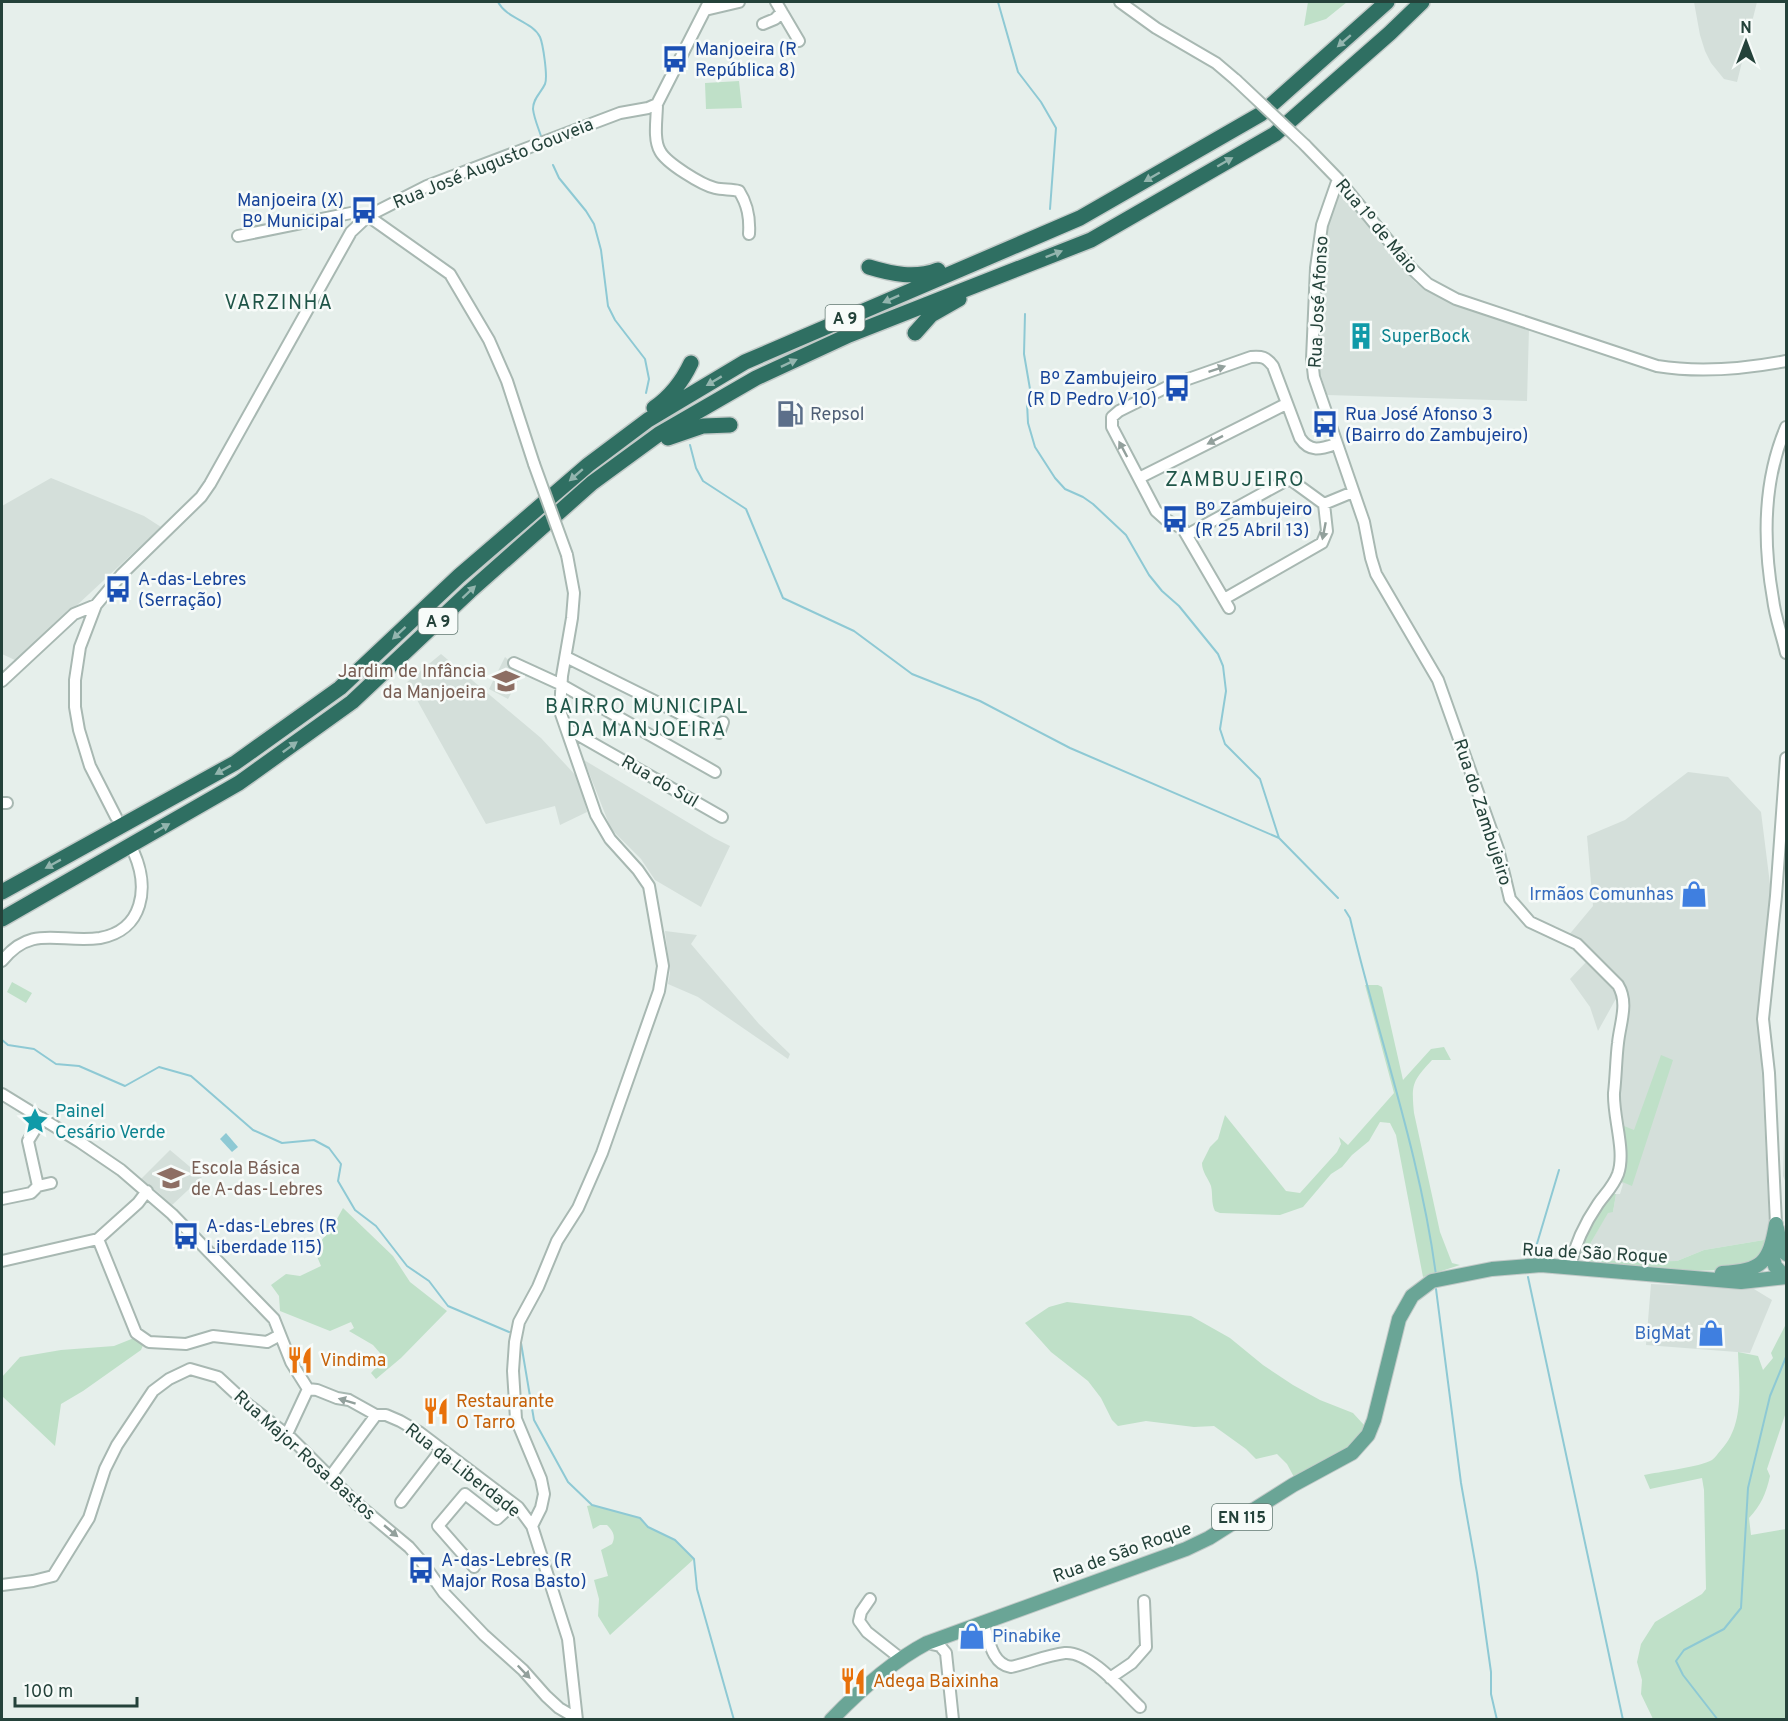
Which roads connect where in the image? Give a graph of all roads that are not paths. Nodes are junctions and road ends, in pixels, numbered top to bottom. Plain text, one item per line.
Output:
1 (739, 2) edge
2 (776, 2) edge
3 (1120, 2) edge
4 (1387, 2) edge
5 (1422, 2) edge
6 (707, 6) edge
7 (783, 12) junction
8 (763, 24) dead end
9 (799, 41) dead end
10 (657, 104) junction
11 (1338, 179) junction
12 (368, 216) junction
13 (749, 234) dead end
14 (238, 236) dead end
15 (1010, 248) junction
16 (869, 267) dead end
17 (1010, 271) junction
18 (915, 333) dead end
19 (1786, 361) edge
20 (692, 363) dead end
21 (1286, 404) junction
22 (730, 425) dead end
23 (1786, 427) edge
24 (1336, 444) junction
25 (607, 451) junction
26 (625, 459) junction
27 (1139, 478) junction
28 (1353, 492) junction
29 (1324, 504) junction
30 (1187, 535) junction
31 (96, 605) junction
32 (1786, 653) edge
33 (566, 657) junction
34 (514, 663) dead end
35 (2, 681) edge
36 (562, 685) junction
37 (723, 722) dead end
38 (566, 728) junction
39 (1786, 758) edge
40 (715, 772) dead end
41 (116, 817) dead end
42 (722, 817) dead end
43 (134, 854) dead end
44 (2, 892) edge
45 (2, 920) edge
46 (2, 961) edge
47 (2, 1094) edge
48 (42, 1118) junction
49 (51, 1183) dead end
50 (38, 1186) junction
51 (147, 1191) junction
52 (2, 1199) edge
53 (1776, 1224) junction
54 (98, 1239) junction
55 (1771, 1249) junction
56 (1786, 1254) edge
57 (2, 1261) edge
58 (1570, 1267) junction
59 (1786, 1277) edge
60 (1703, 1278) junction
61 (280, 1335) junction
62 (308, 1389) junction
63 (376, 1415) junction
64 (287, 1434) junction
65 (441, 1450) junction
66 (330, 1476) junction
67 (401, 1502) dead end
68 (513, 1504) junction
69 (532, 1526) junction
70 (474, 1567) dead end
71 (5, 1583) edge
72 (870, 1599) dead end
73 (1144, 1601) dead end
74 (983, 1622) junction
75 (927, 1643) junction
76 (900, 1658) junction
77 (1110, 1678) junction
78 (1140, 1707) dead end
79 (577, 1719) edge
80 (831, 1719) edge
81 (952, 1719) edge

1 - 6 street
2 - 7 street
3 - 11 street, Rua 1º de Maio, bridge
4 -> 15 highway, A 9
17 -> 5 highway, A 9
6 - 10 street
7 - 8 street
7 - 9 street
10 - 12 street, Rua José Augusto Gouveia
10 - 13 street
11 - 19 street, Rua 1º de Maio
11 - 24 street, Rua José Afonso
12 - 14 street
12 - 31 street, Rua José Augusto Gouveia
12 - 33 street, bridge
15 - 16 highway
15 -> 25 highway, A 9
17 - 18 highway
26 -> 17 highway, A 9
20 - 25 highway
21 - 24 street
21 -> 27 street
27 -> 21 street
22 - 26 highway
23 - 32 street
24 - 28 street, Rua José Afonso
25 -> 44 highway, A 9
45 -> 26 highway, A 9
27 - 30 street
28 - 29 street
28 - 58 street, Rua do Zambujeiro
29 - 30 street
29 -> 30 street
31 - 35 street
31 - 41 street
33 - 36 street
33 - 37 street
34 - 36 street
36 - 38 street
36 - 40 street
38 - 42 street, Rua do Sul
38 - 69 street
39 - 53 street
43 - 46 street
47 - 48 street
48 - 50 street
48 - 51 street
49 - 50 street
50 - 52 street
51 - 54 street
51 - 61 street
53 - 55 main road
53 - 56 main road
54 - 57 street
54 - 61 street
55 - 59 main road
55 - 60 main road
58 - 60 main road, Rua de São Roque / EN 115
58 - 74 main road, Rua de São Roque / EN 115
59 - 60 main road, Rua de São Roque / EN 115
61 - 62 street
63 -> 62 street, Rua da Liberdade
62 - 64 street
63 - 65 street, Rua da Liberdade
63 - 66 street
64 - 66 street, Rua Major Rosa Bastos
64 - 71 street, Rua Major Rosa Bastos
65 - 67 street
65 - 68 street, Rua da Liberdade
66 -> 79 street, Rua Major Rosa Bastos
68 - 69 street, Rua da Liberdade
68 - 70 street
69 - 79 street, Rua da Liberdade
72 - 76 street
73 - 77 street
74 - 75 main road, Rua de São Roque / EN 115
74 - 77 street
75 - 76 main road, Rua de São Roque / EN 115
75 - 81 street
76 - 80 main road, Rua de São Roque / EN 115
77 - 78 street

